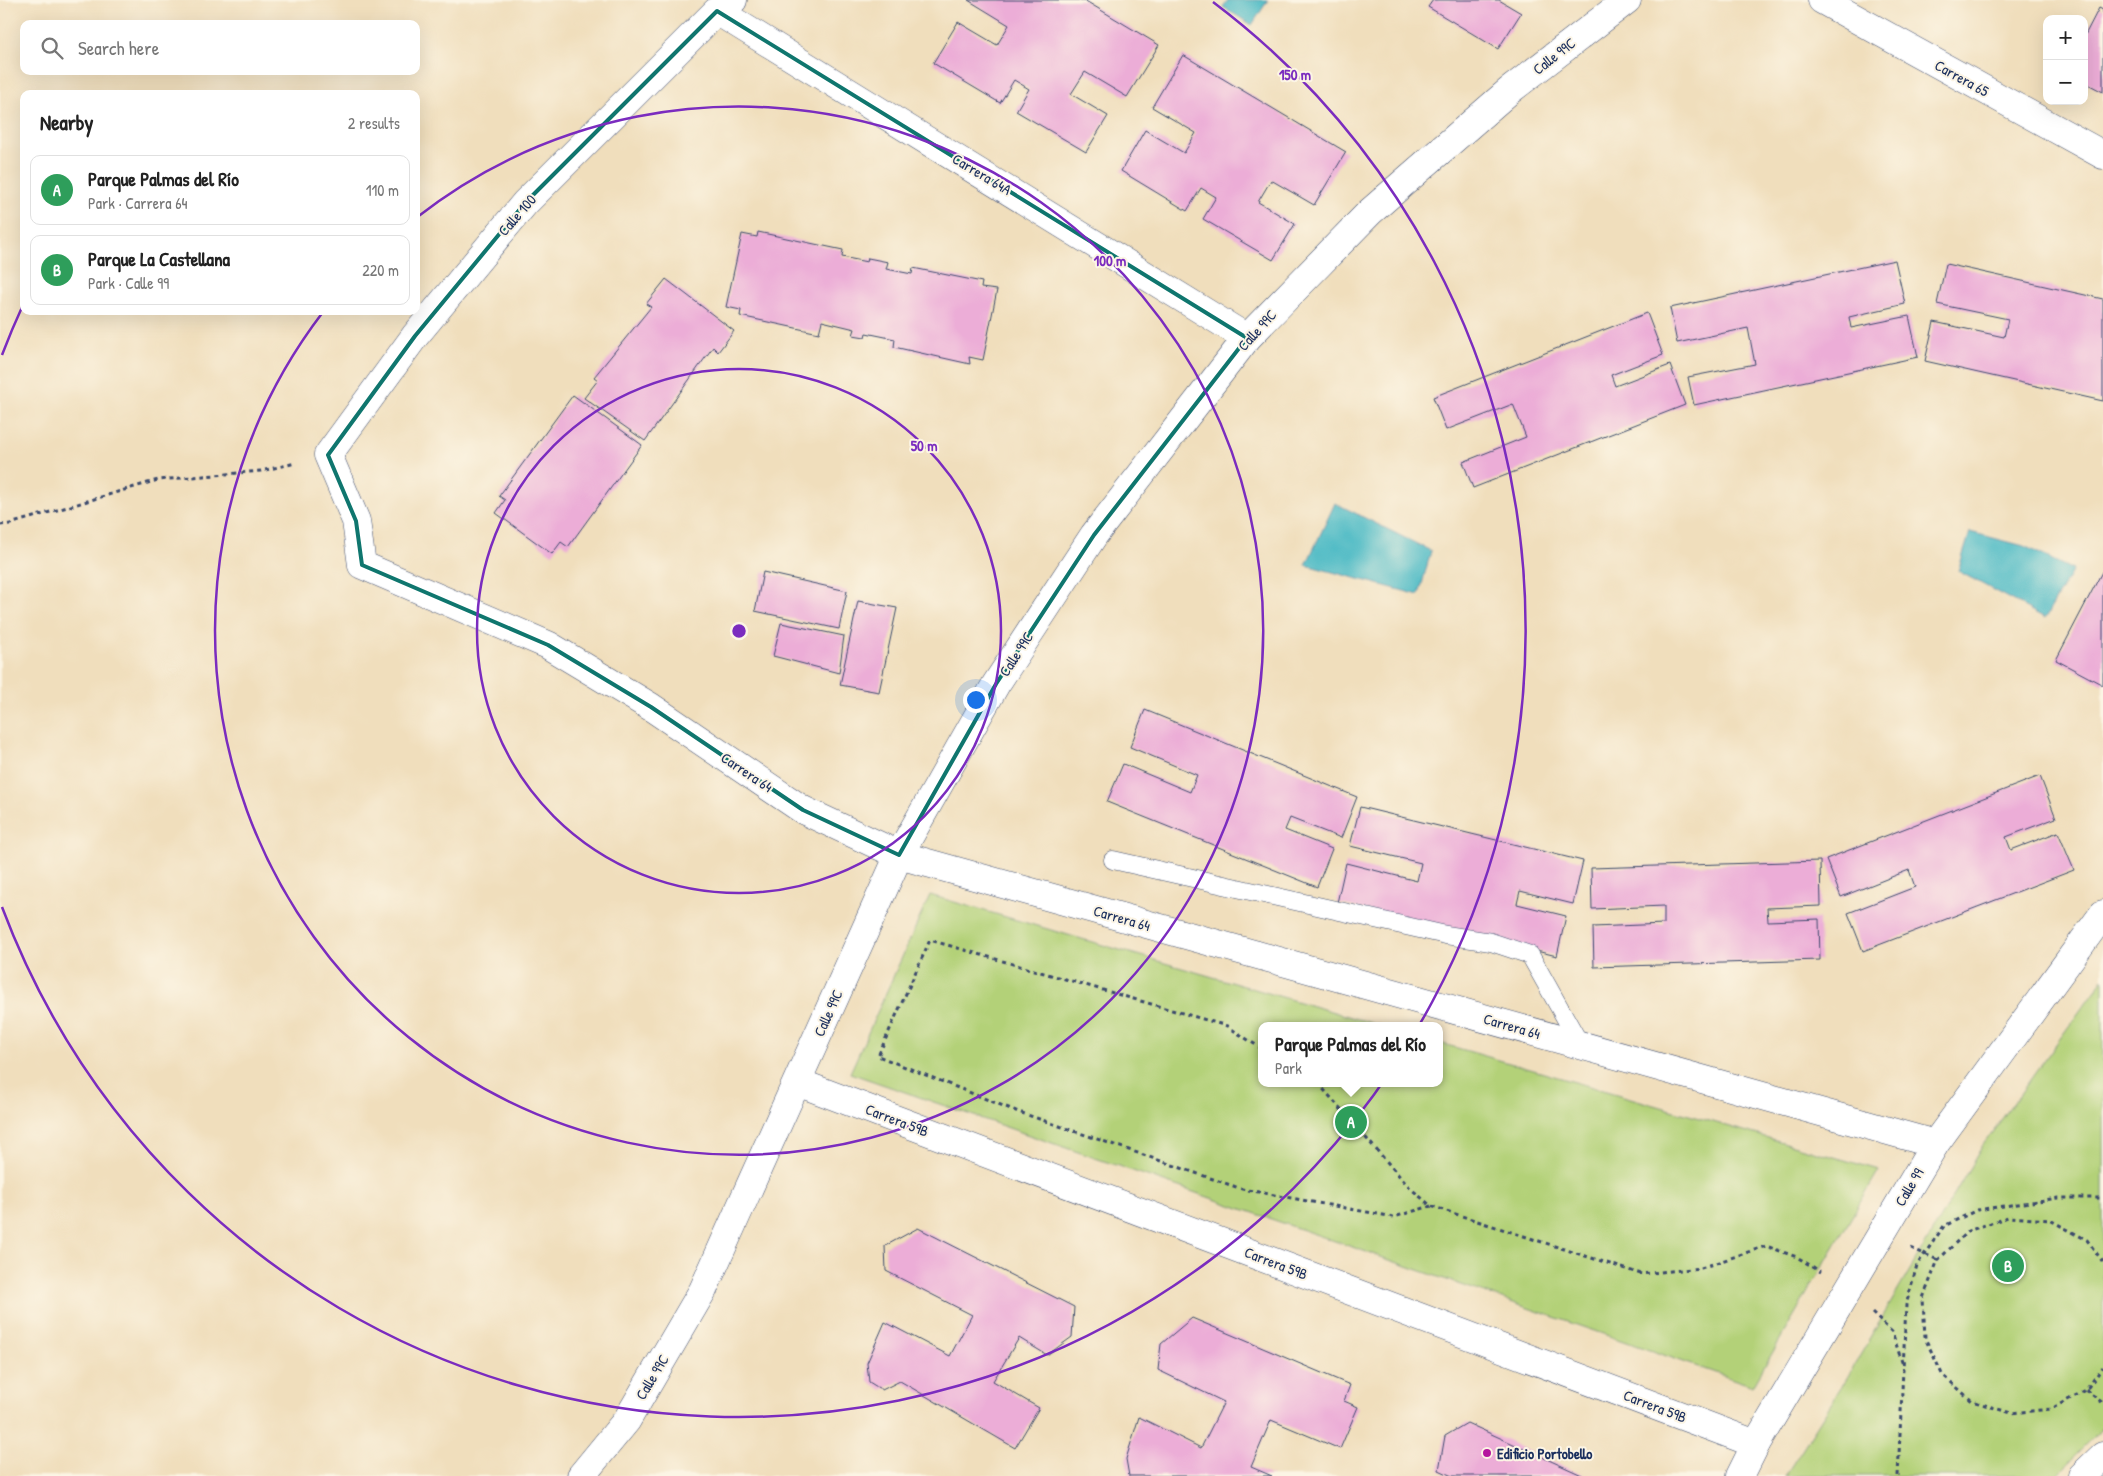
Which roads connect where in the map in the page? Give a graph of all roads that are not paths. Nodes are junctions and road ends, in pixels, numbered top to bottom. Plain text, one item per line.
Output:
1 (1627, 0) edge
2 (1822, 0) edge
3 (725, 6) edge
4 (2103, 156) edge
5 (1247, 338) junction
6 (362, 565) joint
7 (900, 855) junction
8 (1113, 860) dead end
9 (2103, 914) edge
10 (1581, 1046) junction
11 (797, 1082) junction
12 (1936, 1144) junction
13 (1756, 1444) junction
14 (2103, 1456) edge
15 (582, 1476) edge
16 (1740, 1476) edge
17 (2082, 1476) edge

1 - 5 street, Calle 99C
2 - 4 street, Carrera 65
3 - 5 street, Carrera 64A
3 - 6 street, Calle 100
5 - 7 street, Calle 99C
6 - 7 street, Carrera 64
7 - 10 street, Carrera 64
7 - 11 street, Calle 99C
8 - 10 lane
9 - 12 street, Calle 99
10 - 12 street, Carrera 64
11 - 13 street, Carrera 59B
11 - 15 street, Calle 99C
12 - 13 street, Calle 99
13 - 16 street, Calle 99
14 - 17 street

